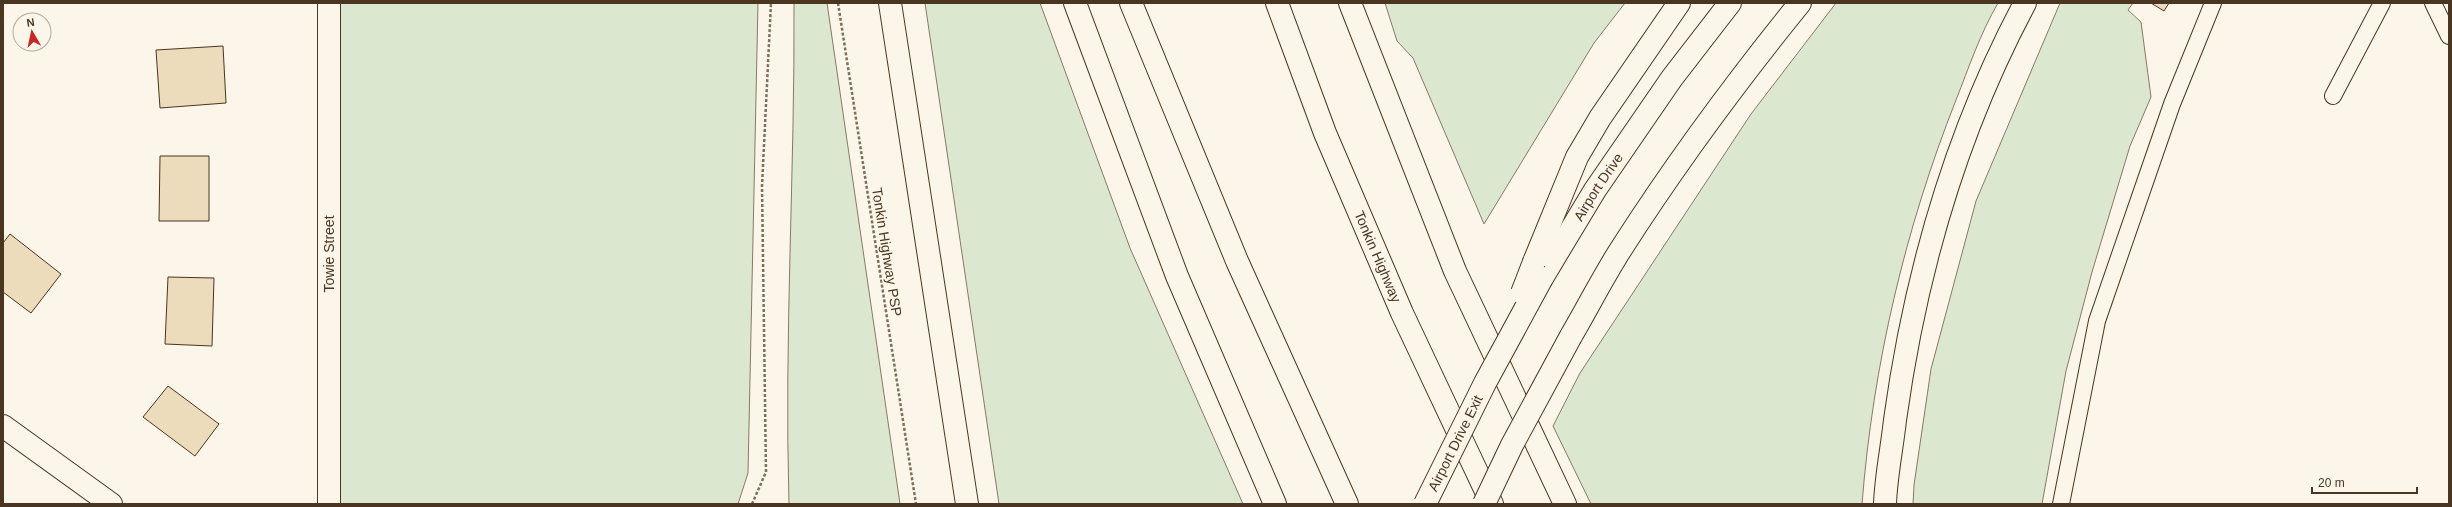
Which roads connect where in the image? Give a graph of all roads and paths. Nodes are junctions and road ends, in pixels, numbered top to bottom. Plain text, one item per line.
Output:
1 (329, 3) edge
2 (770, 3) edge
3 (838, 3) edge
4 (890, 3) edge
5 (1074, 3) edge
6 (1131, 3) edge
7 (1277, 3) edge
8 (1350, 3) edge
9 (1679, 3) edge
10 (1730, 3) edge
11 (1800, 3) edge
12 (2025, 3) edge
13 (2213, 3) edge
14 (2382, 3) edge
15 (2433, 3) edge
16 (2449, 36) edge
17 (2333, 96) dead end
18 (1538, 270) junction
19 (1485, 383) joint
20 (3, 426) edge
21 (111, 504) edge
22 (329, 504) edge
23 (752, 504) edge
24 (916, 504) edge
25 (967, 504) edge
26 (1275, 504) edge
27 (1347, 504) edge
28 (1425, 504) edge
29 (1484, 504) edge
30 (1492, 504) edge
31 (1565, 504) edge
32 (1885, 504) edge
33 (2060, 504) edge

1 - 22 main road, Towie Street
2 - 23 path
3 - 24 path, Tonkin Highway PSP
4 - 25 main road
5 - 26 main road
6 - 27 main road
7 - 30 main road, Tonkin Highway
8 - 31 main road
9 - 18 main road
10 - 18 main road, Airport Drive
11 - 29 main road, bridge
12 - 32 main road
13 - 33 lane
14 - 17 lane
15 - 16 lane
18 - 19 main road, Airport Drive, bridge
19 - 28 main road, Airport Drive Exit, bridge
20 - 21 main road

